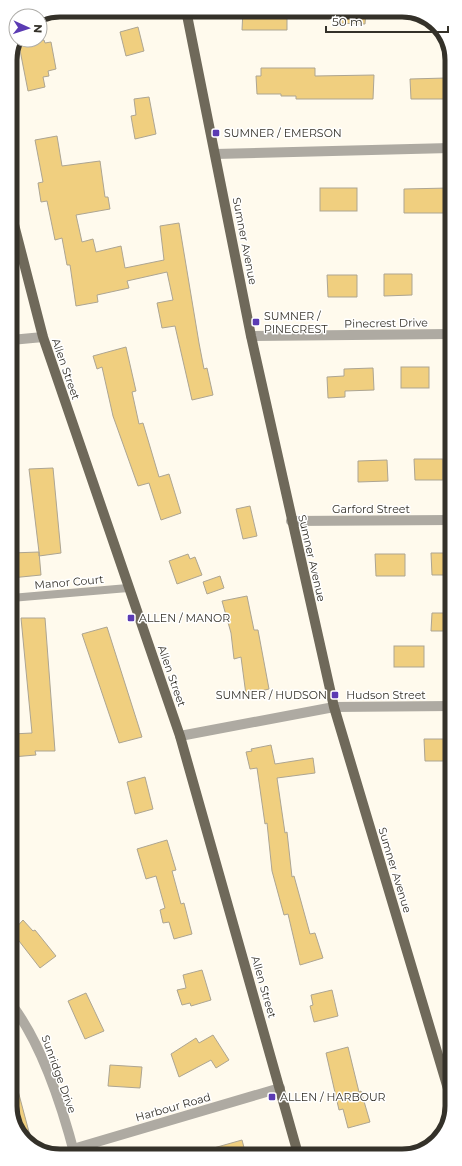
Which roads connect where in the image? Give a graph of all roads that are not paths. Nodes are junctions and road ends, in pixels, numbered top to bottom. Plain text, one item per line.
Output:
1 (187, 17) edge
2 (445, 148) edge
3 (216, 154) junction
4 (17, 236) edge
5 (445, 334) edge
6 (251, 336) junction
7 (43, 337) junction
8 (17, 339) edge
9 (445, 520) edge
10 (291, 521) junction
11 (128, 588) junction
12 (17, 597) edge
13 (445, 706) edge
14 (334, 707) junction
15 (180, 736) junction
16 (17, 1012) edge
17 (445, 1079) edge
18 (280, 1088) junction
19 (73, 1149) edge
20 (84, 1149) edge
21 (297, 1149) edge

1 - 3 main road, Sumner Avenue
2 - 3 street
3 - 6 main road, Sumner Avenue
4 - 7 main road, Allen Street
5 - 6 street, Pinecrest Drive
6 - 10 main road, Sumner Avenue
7 - 8 street
7 - 11 main road, Allen Street
9 - 10 street, Garford Street
10 - 14 main road, Sumner Avenue
11 - 12 lane, Manor Court
11 - 15 main road, Allen Street
13 - 14 street, Hudson Street
14 - 15 street, Hudson Street
14 - 17 main road, Sumner Avenue
15 - 18 main road, Allen Street
16 - 19 street, Sunridge Drive
18 - 20 street, Harbour Road
18 - 21 main road, Allen Street

